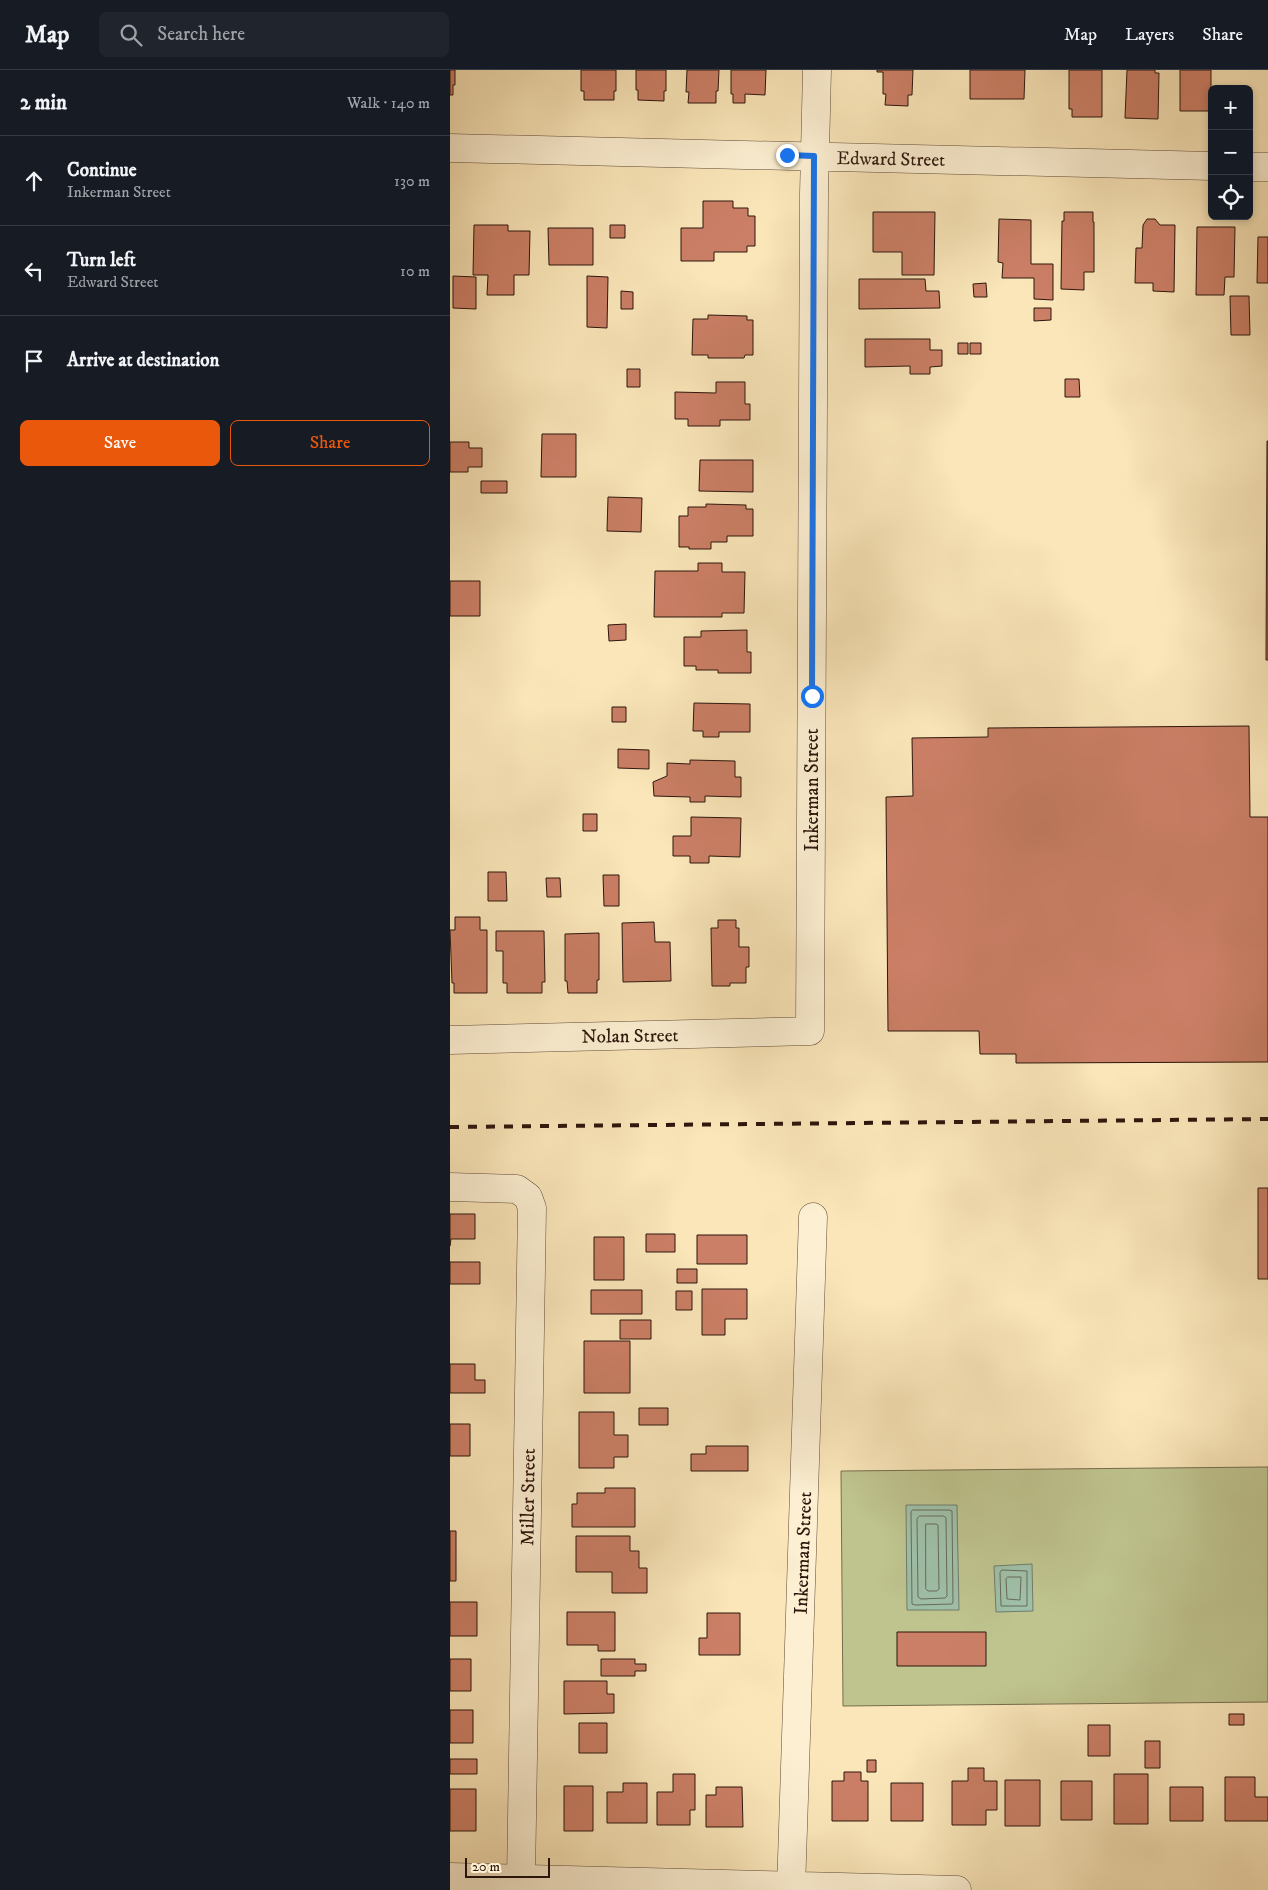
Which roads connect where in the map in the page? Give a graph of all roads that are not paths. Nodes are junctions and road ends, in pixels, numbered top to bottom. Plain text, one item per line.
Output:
1 (817, 70) edge
2 (450, 148) edge
3 (814, 156) junction
4 (1208, 166) edge
5 (1253, 167) edge
6 (1268, 168) edge
7 (810, 1030) joint
8 (450, 1040) edge
9 (450, 1187) edge
10 (813, 1217) dead end
11 (450, 1877) edge
12 (534, 1883) edge
13 (792, 1887) edge
14 (957, 1890) edge

1 - 3 street, Inkerman Street
2 - 3 street, Edward Street
3 - 4 street, Edward Street
3 - 7 street, Inkerman Street
5 - 6 street
7 - 8 street, Nolan Street
9 - 12 street, Miller Street
10 - 13 street, Inkerman Street
11 - 12 street
12 - 13 street
13 - 14 street

